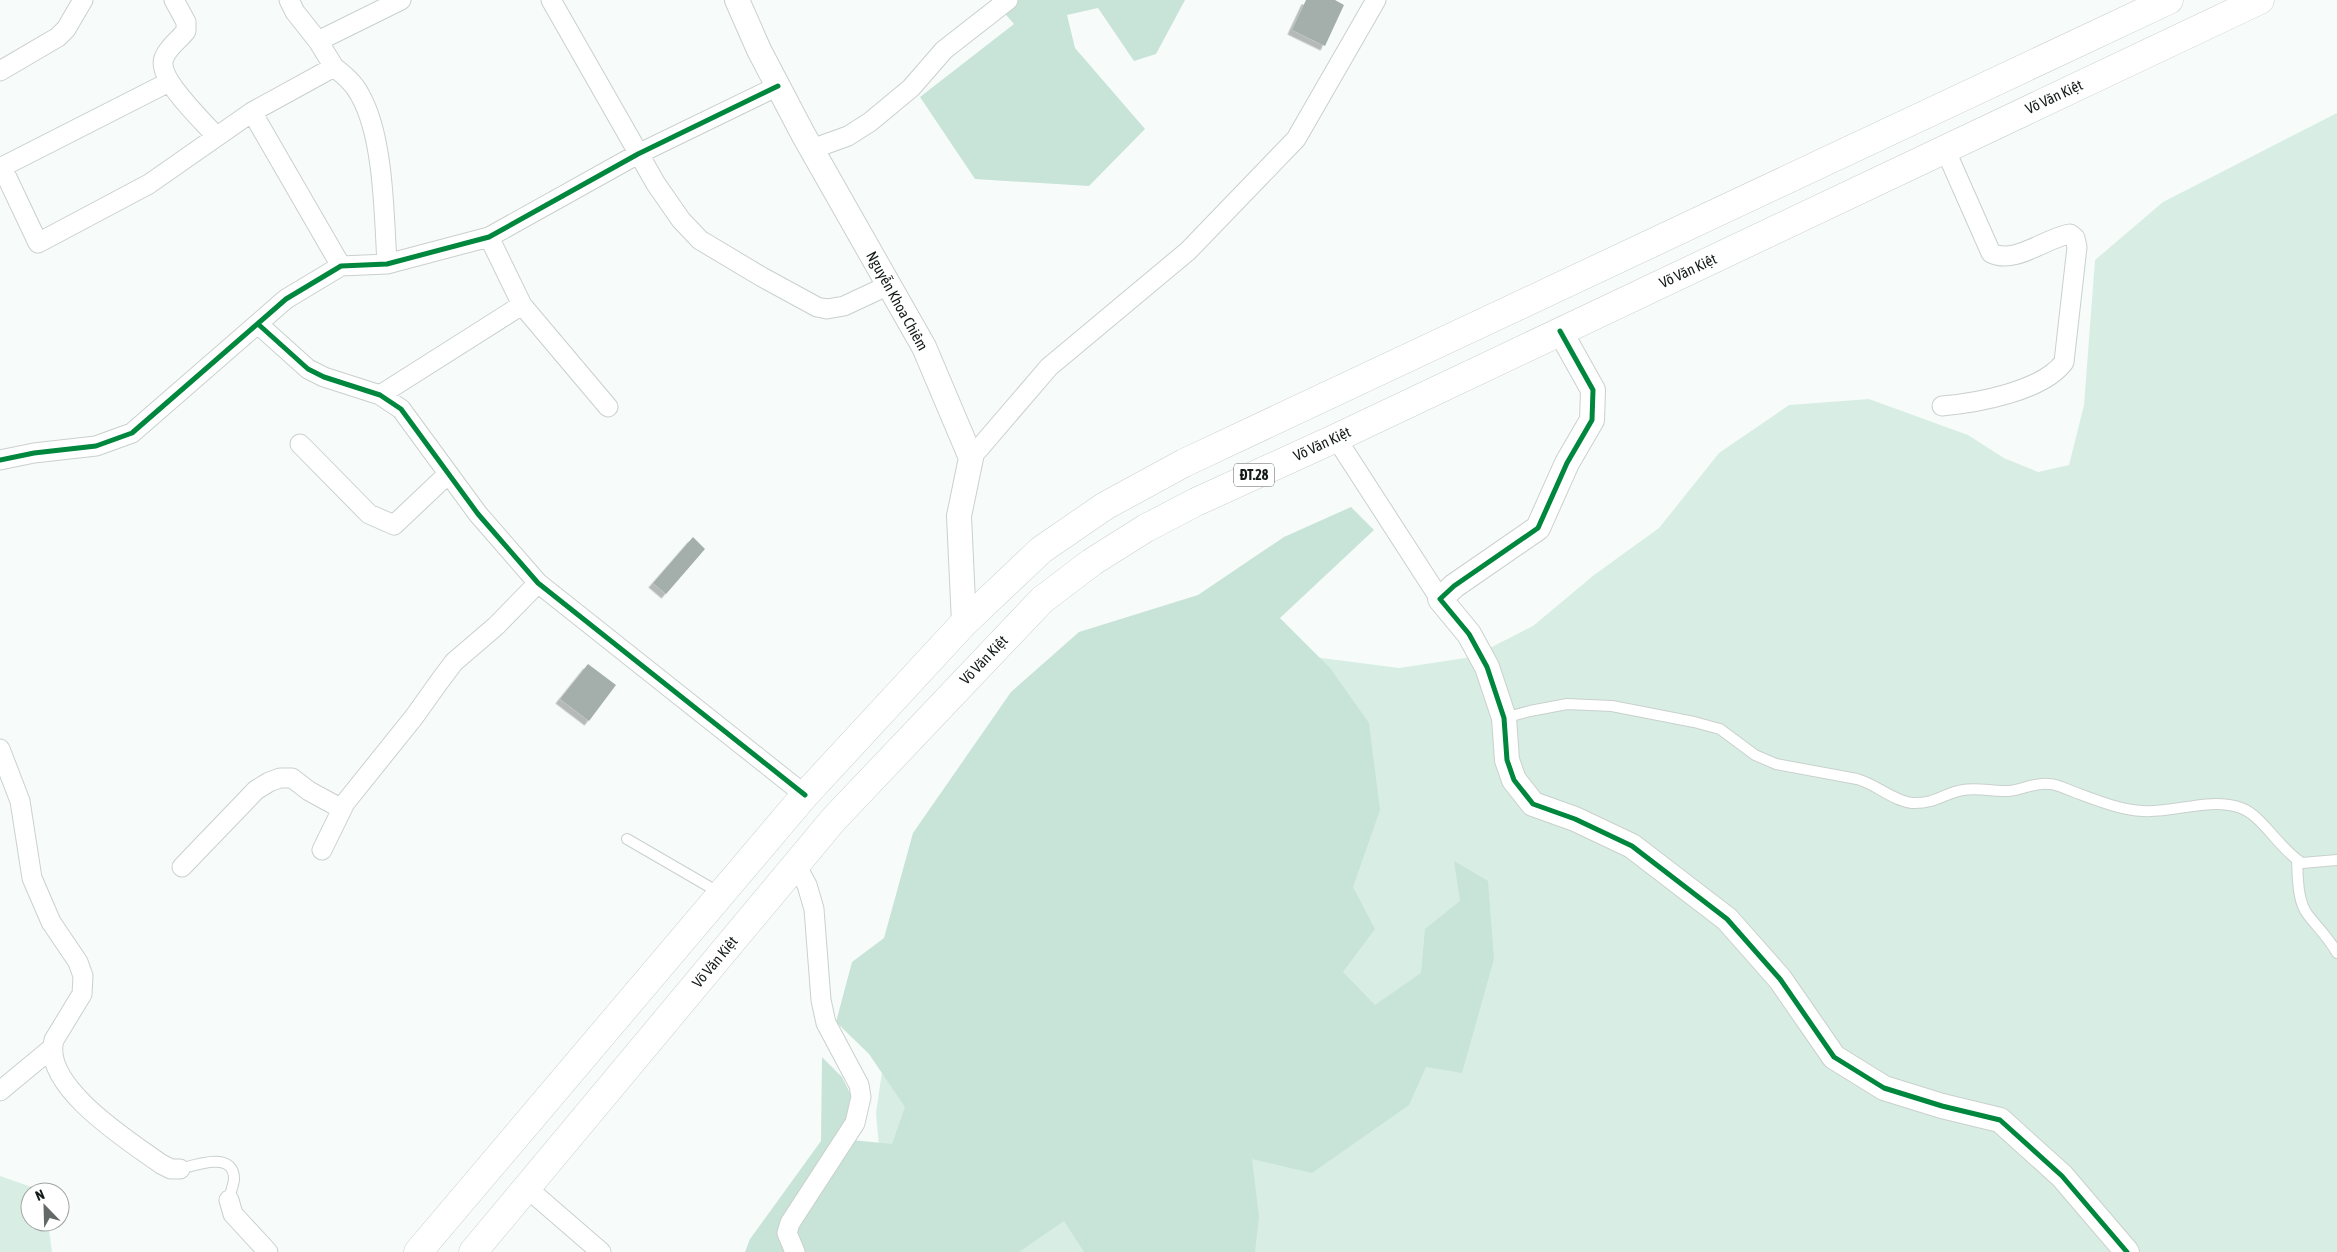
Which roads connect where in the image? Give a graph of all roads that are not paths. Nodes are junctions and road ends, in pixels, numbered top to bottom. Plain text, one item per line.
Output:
1 (83, 0) edge
2 (174, 0) edge
3 (289, 0) edge
4 (401, 0) edge
5 (551, 0) edge
6 (737, 0) edge
7 (1008, 0) edge
8 (1376, 0) edge
9 (2169, 0) edge
10 (2260, 0) edge
11 (318, 41) junction
12 (334, 67) junction
13 (0, 71) edge
14 (169, 82) junction
15 (778, 86) junction
16 (252, 112) junction
17 (216, 136) junction
18 (812, 149) junction
19 (1945, 149) junction
20 (638, 154) junction
21 (489, 237) junction
22 (387, 264) junction
23 (341, 266) junction
24 (889, 285) junction
25 (1544, 294) junction
26 (522, 305) junction
27 (258, 324) junction
28 (1560, 331) junction
29 (380, 395) junction
30 (1942, 406) dead end
31 (608, 407) dead end
32 (1336, 438) junction
33 (300, 444) dead end
34 (971, 458) junction
35 (0, 460) edge
36 (448, 474) junction
37 (538, 583) junction
38 (1440, 599) junction
39 (964, 623) junction
40 (992, 651) junction
41 (1504, 718) junction
42 (0, 749) edge
43 (804, 795) junction
44 (342, 809) junction
45 (627, 839) dead end
46 (322, 850) dead end
47 (2297, 860) junction
48 (2337, 860) edge
49 (796, 864) junction
50 (182, 867) dead end
51 (720, 894) junction
52 (2337, 953) edge
53 (52, 1048) junction
54 (0, 1090) edge
55 (180, 1169) joint
56 (526, 1188) junction
57 (229, 1200) joint
58 (268, 1252) edge
59 (418, 1252) edge
60 (473, 1252) edge
61 (600, 1252) edge
62 (795, 1252) edge
63 (2127, 1252) edge

1 - 13 street
2 - 14 street
3 - 11 street
4 - 11 street
5 - 20 street
6 - 15 street, Nguyễn Khoa Chiêm
7 - 18 street
8 - 34 street
9 - 25 main road, ĐT.28
10 - 19 main road, Võ Văn Kiệt / ĐT.28
11 - 12 street
12 - 16 street
12 - 22 street
14 - 17 street
14 - 17 street
15 - 18 street, Nguyễn Khoa Chiêm
15 - 20 street
16 - 17 street
16 - 23 street
18 - 24 street, Nguyễn Khoa Chiêm
19 - 28 main road, Võ Văn Kiệt / ĐT.28
19 - 30 street
20 - 21 street
20 - 24 street
21 - 22 street
21 - 26 street
22 - 23 street
23 - 27 street
24 - 34 street, Nguyễn Khoa Chiêm
25 - 28 main road
25 - 39 main road, ĐT.28
26 - 29 street
26 - 31 street
27 - 29 street
27 - 35 street
28 - 32 main road, Võ Văn Kiệt / ĐT.28
28 - 38 street
29 - 36 street
32 - 38 street
32 - 40 main road, Võ Văn Kiệt / ĐT.28
33 - 36 street
34 - 39 street
36 - 37 street
37 - 43 street
37 - 44 street
38 - 41 street
39 - 40 main road
39 - 43 main road, ĐT.28
40 - 49 main road, Võ Văn Kiệt / ĐT.28
41 - 47 lane
41 - 63 street
42 - 53 street
43 - 51 main road, ĐT.28
44 - 46 street
44 - 50 street
45 - 51 lane
47 - 48 lane
47 - 52 lane
49 - 56 main road, Võ Văn Kiệt / ĐT.28
49 - 62 street
51 - 59 main road, ĐT.28
53 - 54 street
53 - 55 street
55 - 57 lane
56 - 60 main road, Võ Văn Kiệt / ĐT.28
56 - 61 street
57 - 58 street

